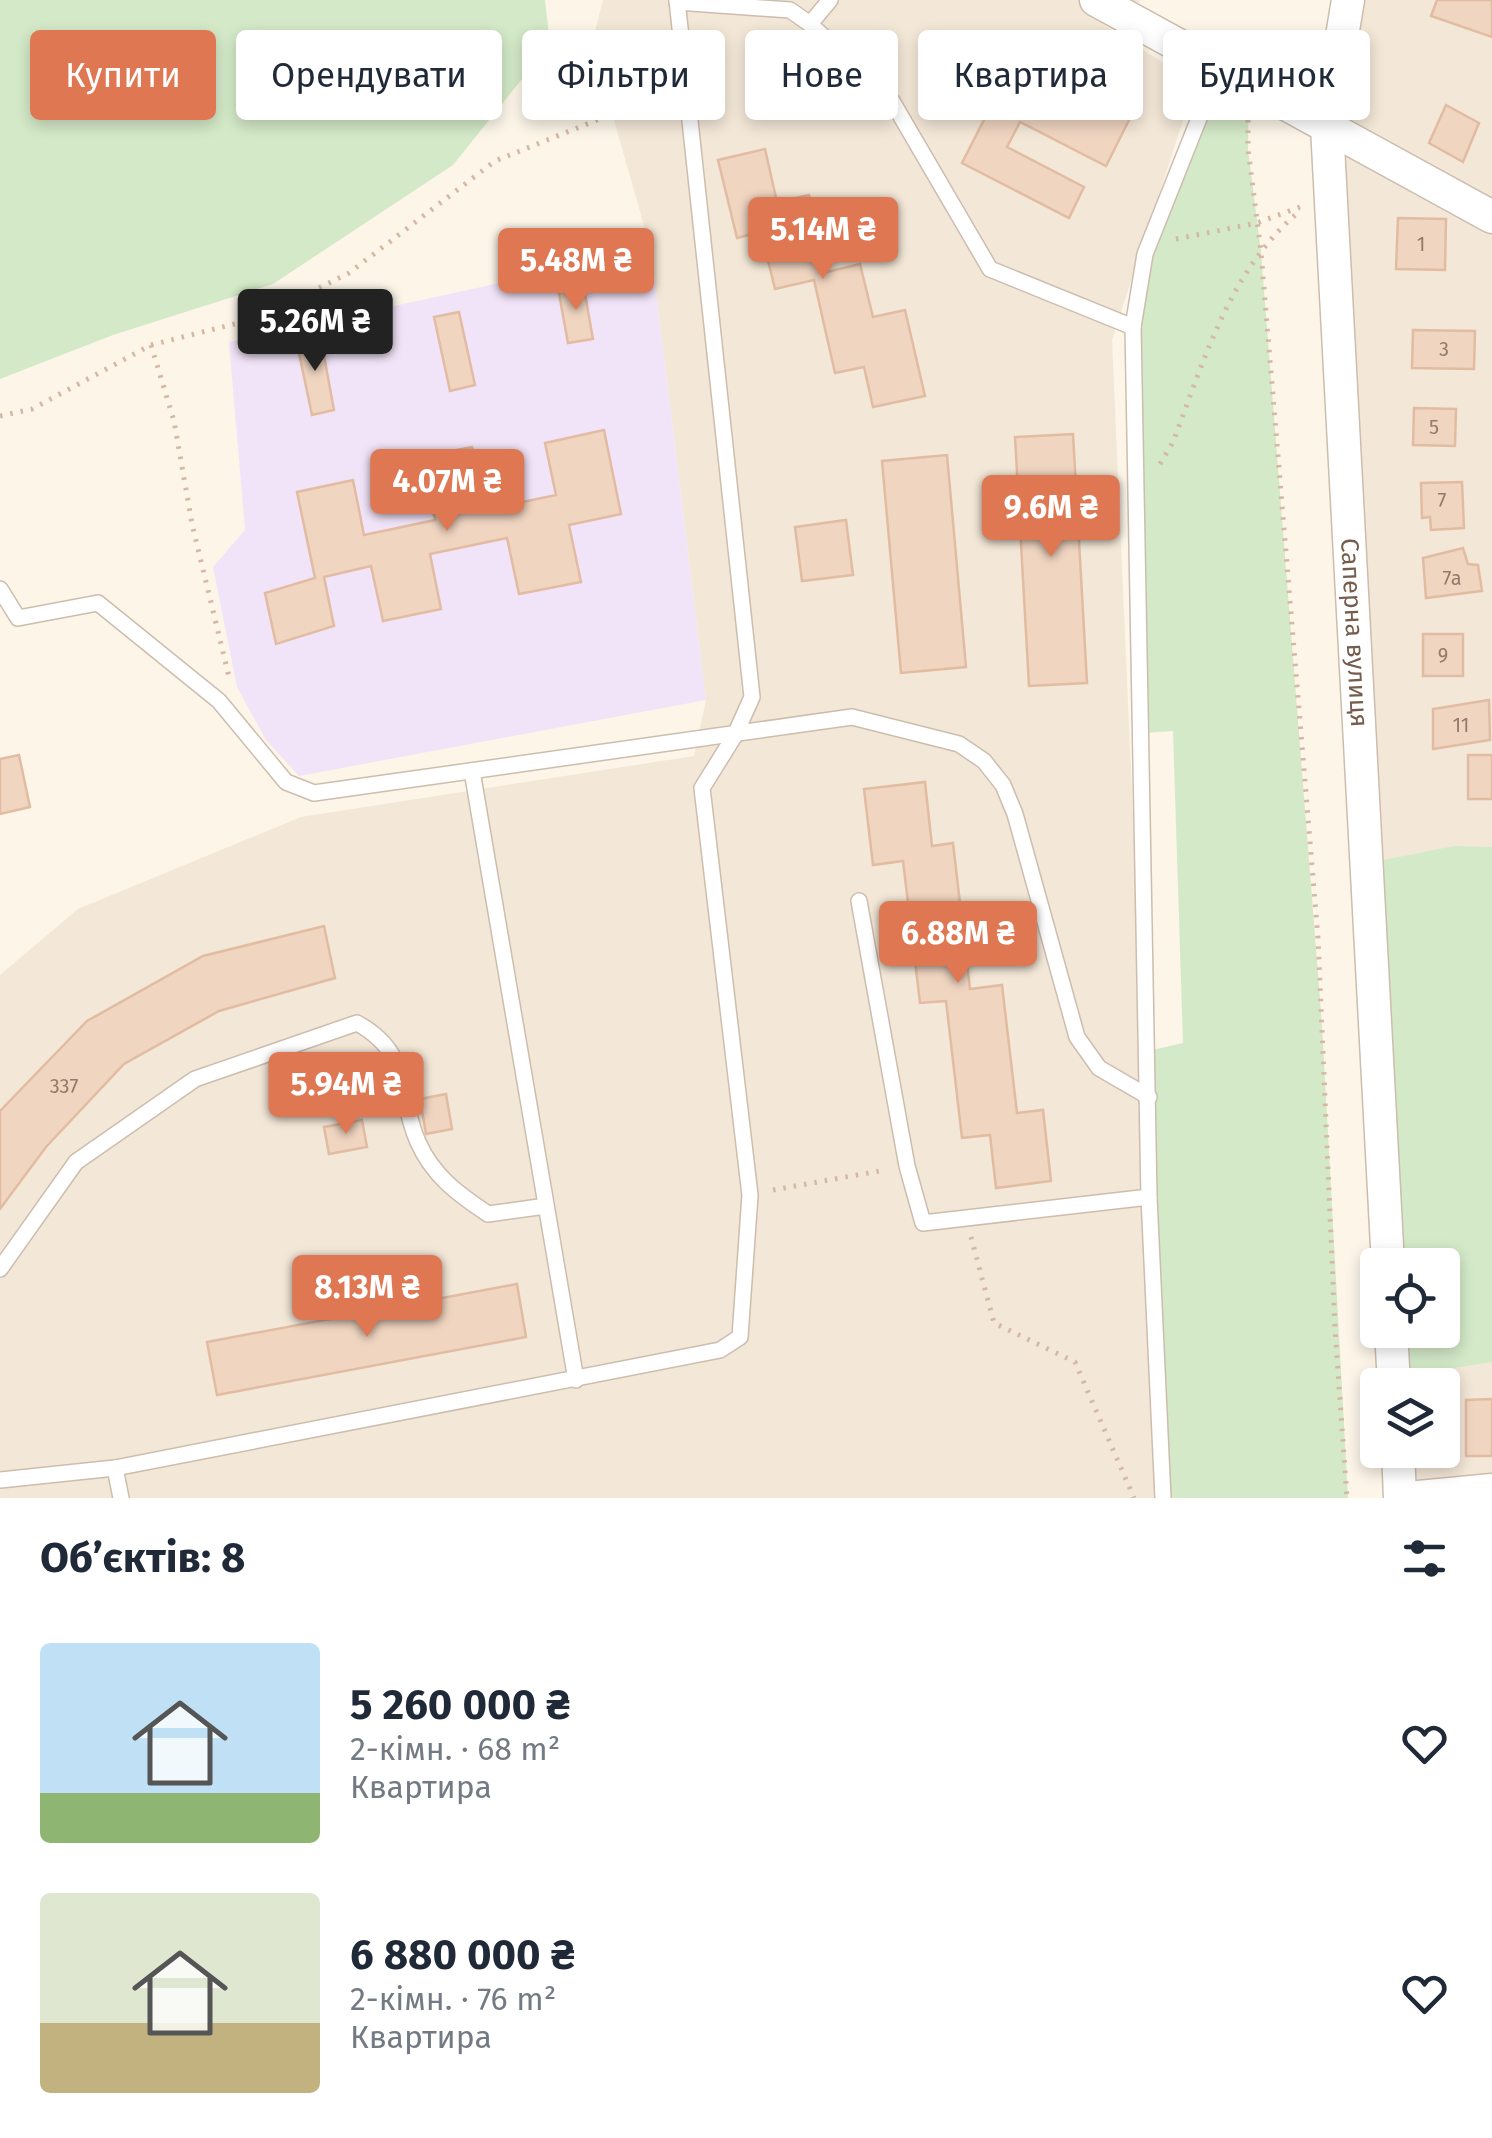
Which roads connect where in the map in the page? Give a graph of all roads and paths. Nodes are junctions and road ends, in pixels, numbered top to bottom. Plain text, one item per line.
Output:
1 (830, 0) edge
2 (1096, 0) edge
3 (1348, 0) edge
4 (677, 1) edge
5 (810, 24) junction
6 (680, 30) edge
7 (1163, 36) edge
8 (596, 120) edge
9 (689, 120) edge
10 (1198, 120) edge
11 (1248, 120) edge
12 (1315, 120) edge
13 (1327, 127) junction
14 (1492, 217) edge
15 (1257, 223) junction
16 (1148, 245) junction
17 (1261, 252) junction
18 (1133, 327) junction
19 (151, 345) junction
20 (0, 416) edge
21 (1138, 496) junction
22 (0, 589) edge
23 (241, 728) junction
24 (735, 735) junction
25 (472, 771) junction
26 (859, 901) dead end
27 (1149, 1097) junction
28 (907, 1166) junction
29 (750, 1194) junction
30 (1149, 1197) junction
31 (546, 1206) junction
32 (966, 1220) junction
33 (1387, 1248) edge
34 (0, 1269) edge
35 (576, 1380) junction
36 (115, 1468) junction
37 (1400, 1468) edge
38 (0, 1480) edge
39 (1492, 1490) edge
40 (120, 1498) edge
41 (1134, 1498) edge
42 (1163, 1498) edge
43 (1347, 1498) edge
44 (1404, 1498) edge

1 - 5 lane
2 - 7 street
3 - 13 street, Саперна вулиця
4 - 5 lane
4 - 6 lane
5 - 18 lane
8 - 19 path
9 - 24 lane
10 - 16 lane
11 - 15 path
12 - 13 street
13 - 14 street
13 - 33 street, Саперна вулиця
15 - 16 path
15 - 17 path
15 - 17 path
16 - 18 lane
17 - 21 path
17 - 43 path
18 - 21 lane
19 - 20 path
19 - 23 path
21 - 27 lane
22 - 23 lane
23 - 25 lane
24 - 25 lane
24 - 27 lane
24 - 29 lane
25 - 31 lane
26 - 28 lane
27 - 30 lane
28 - 29 path
28 - 32 lane
29 - 35 lane
30 - 32 lane
30 - 42 lane
31 - 34 lane
31 - 35 lane
32 - 41 path
35 - 36 lane
36 - 38 lane
36 - 40 lane
37 - 44 street
39 - 44 street

